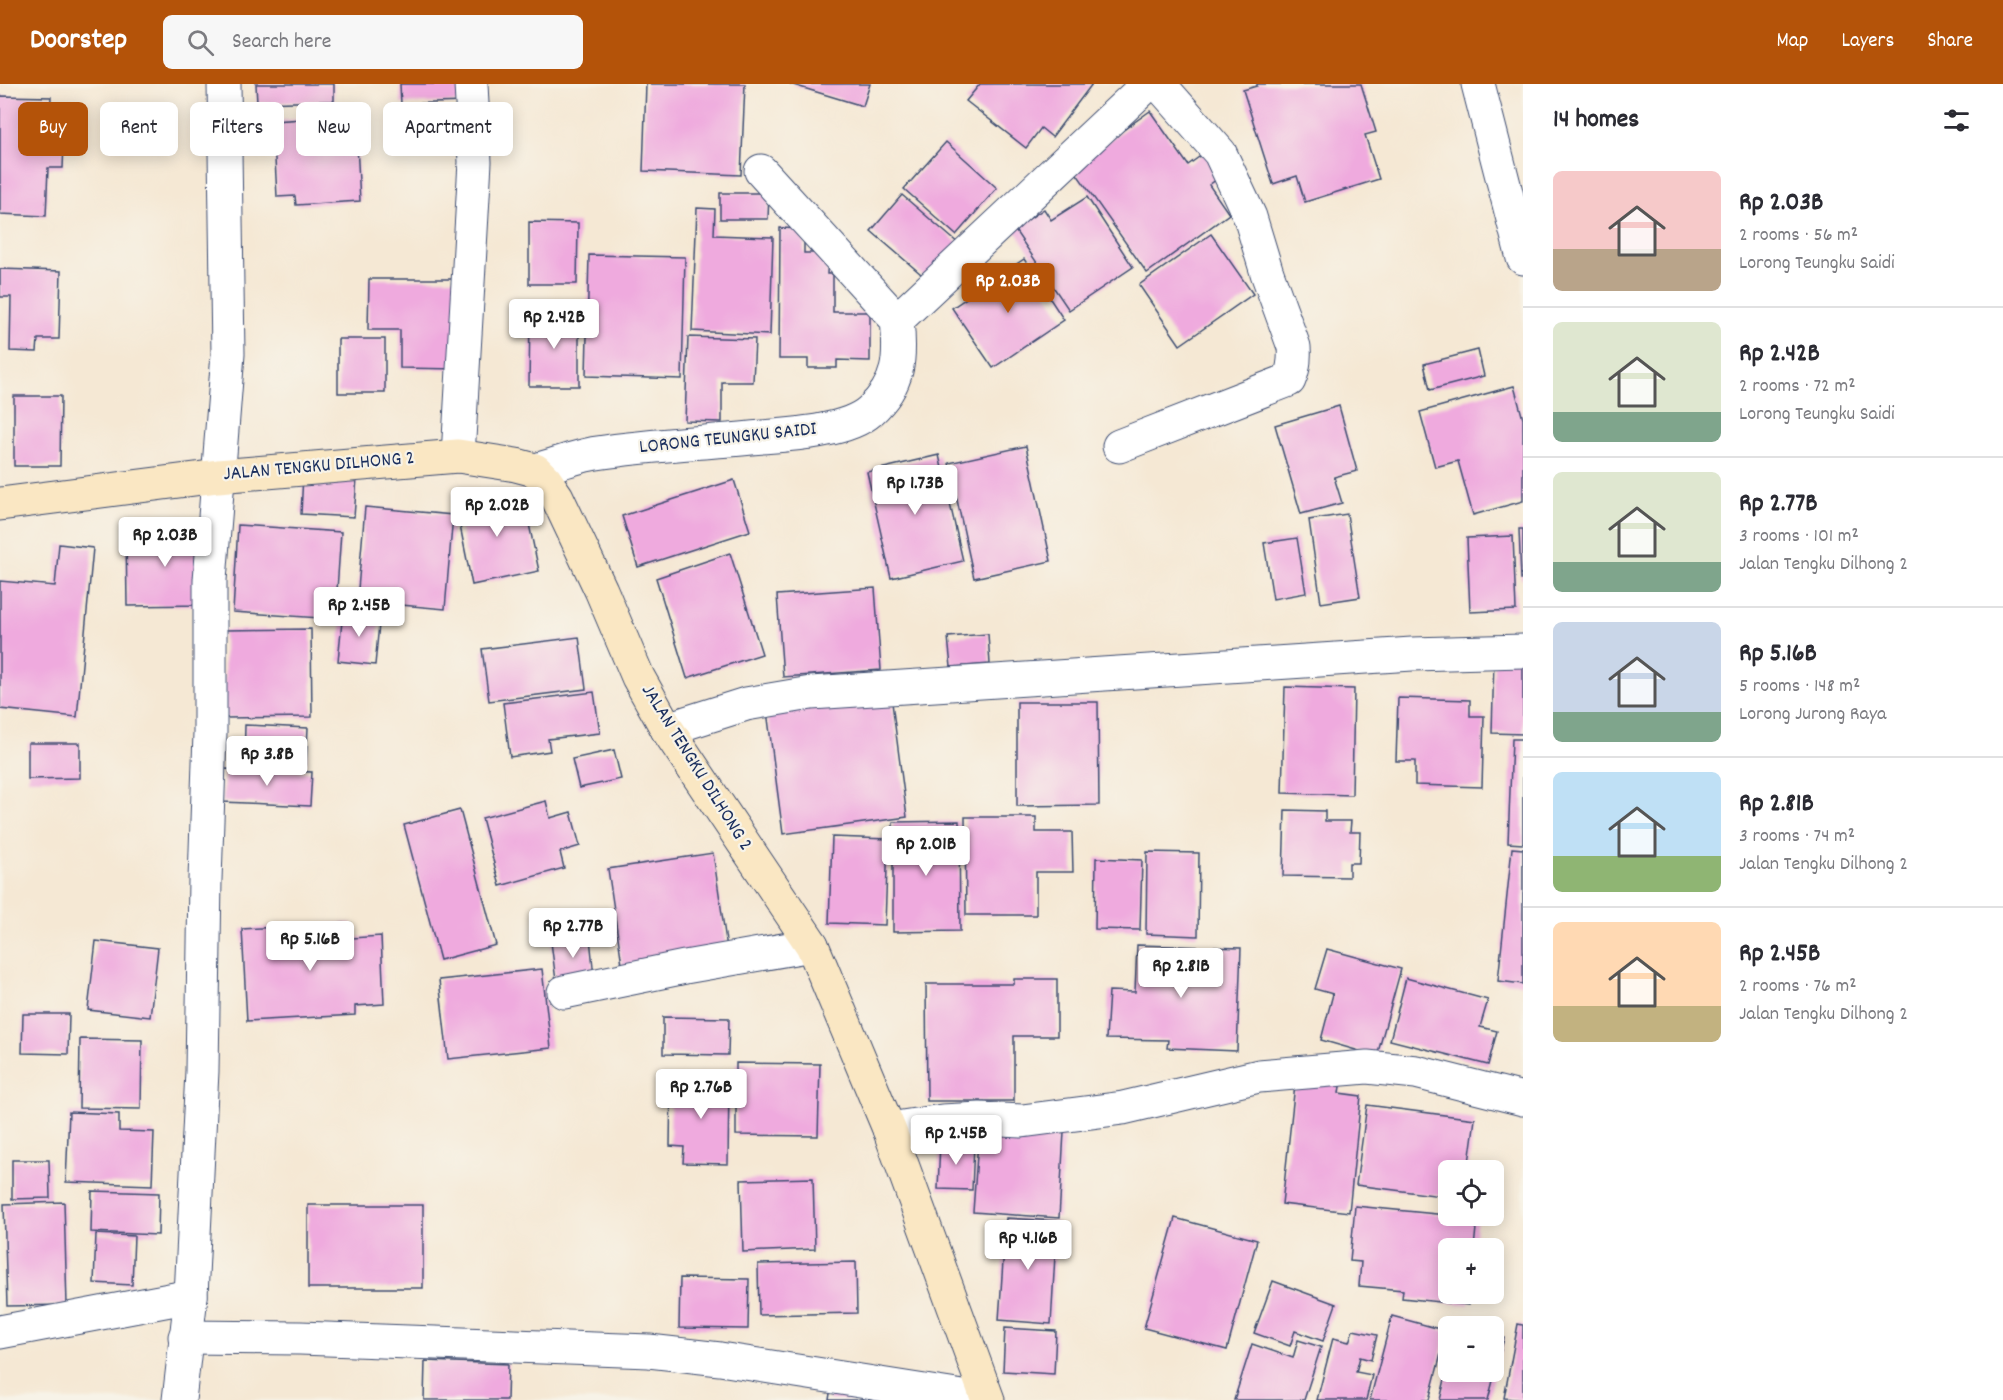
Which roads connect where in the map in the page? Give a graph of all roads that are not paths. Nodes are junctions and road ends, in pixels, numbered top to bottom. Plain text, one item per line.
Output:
1 (224, 84) edge
2 (471, 84) edge
3 (1148, 84) edge
4 (1159, 84) edge
5 (1478, 84) edge
6 (761, 171) dead end
7 (1523, 258) edge
8 (897, 320) junction
9 (1119, 446) dead end
10 (459, 456) junction
11 (535, 470) junction
12 (218, 476) junction
13 (0, 504) edge
14 (1523, 651) edge
15 (667, 729) junction
16 (812, 945) junction
17 (564, 992) dead end
18 (1523, 1099) edge
19 (889, 1129) junction
20 (190, 1296) junction
21 (0, 1332) edge
22 (185, 1337) junction
23 (179, 1400) edge
24 (982, 1400) edge
25 (988, 1400) edge

1 - 12 street
2 - 10 street
3 - 8 street
4 - 9 street
5 - 7 street
6 - 8 street
8 - 11 street, LORONG TEUNGKU SAIDI
10 - 11 street, JALAN TENGKU DILHONG 2
10 - 12 street, JALAN TENGKU DILHONG 2
11 - 15 street, JALAN TENGKU DILHONG 2
12 - 13 street, JALAN TENGKU DILHONG 2
12 - 20 street
14 - 15 street
15 - 16 street, JALAN TENGKU DILHONG 2
16 - 17 street
16 - 19 street, JALAN TENGKU DILHONG 2
18 - 19 street
19 - 25 street, JALAN TENGKU DILHONG 2
20 - 21 street
20 - 22 street
22 - 23 street
22 - 24 street

